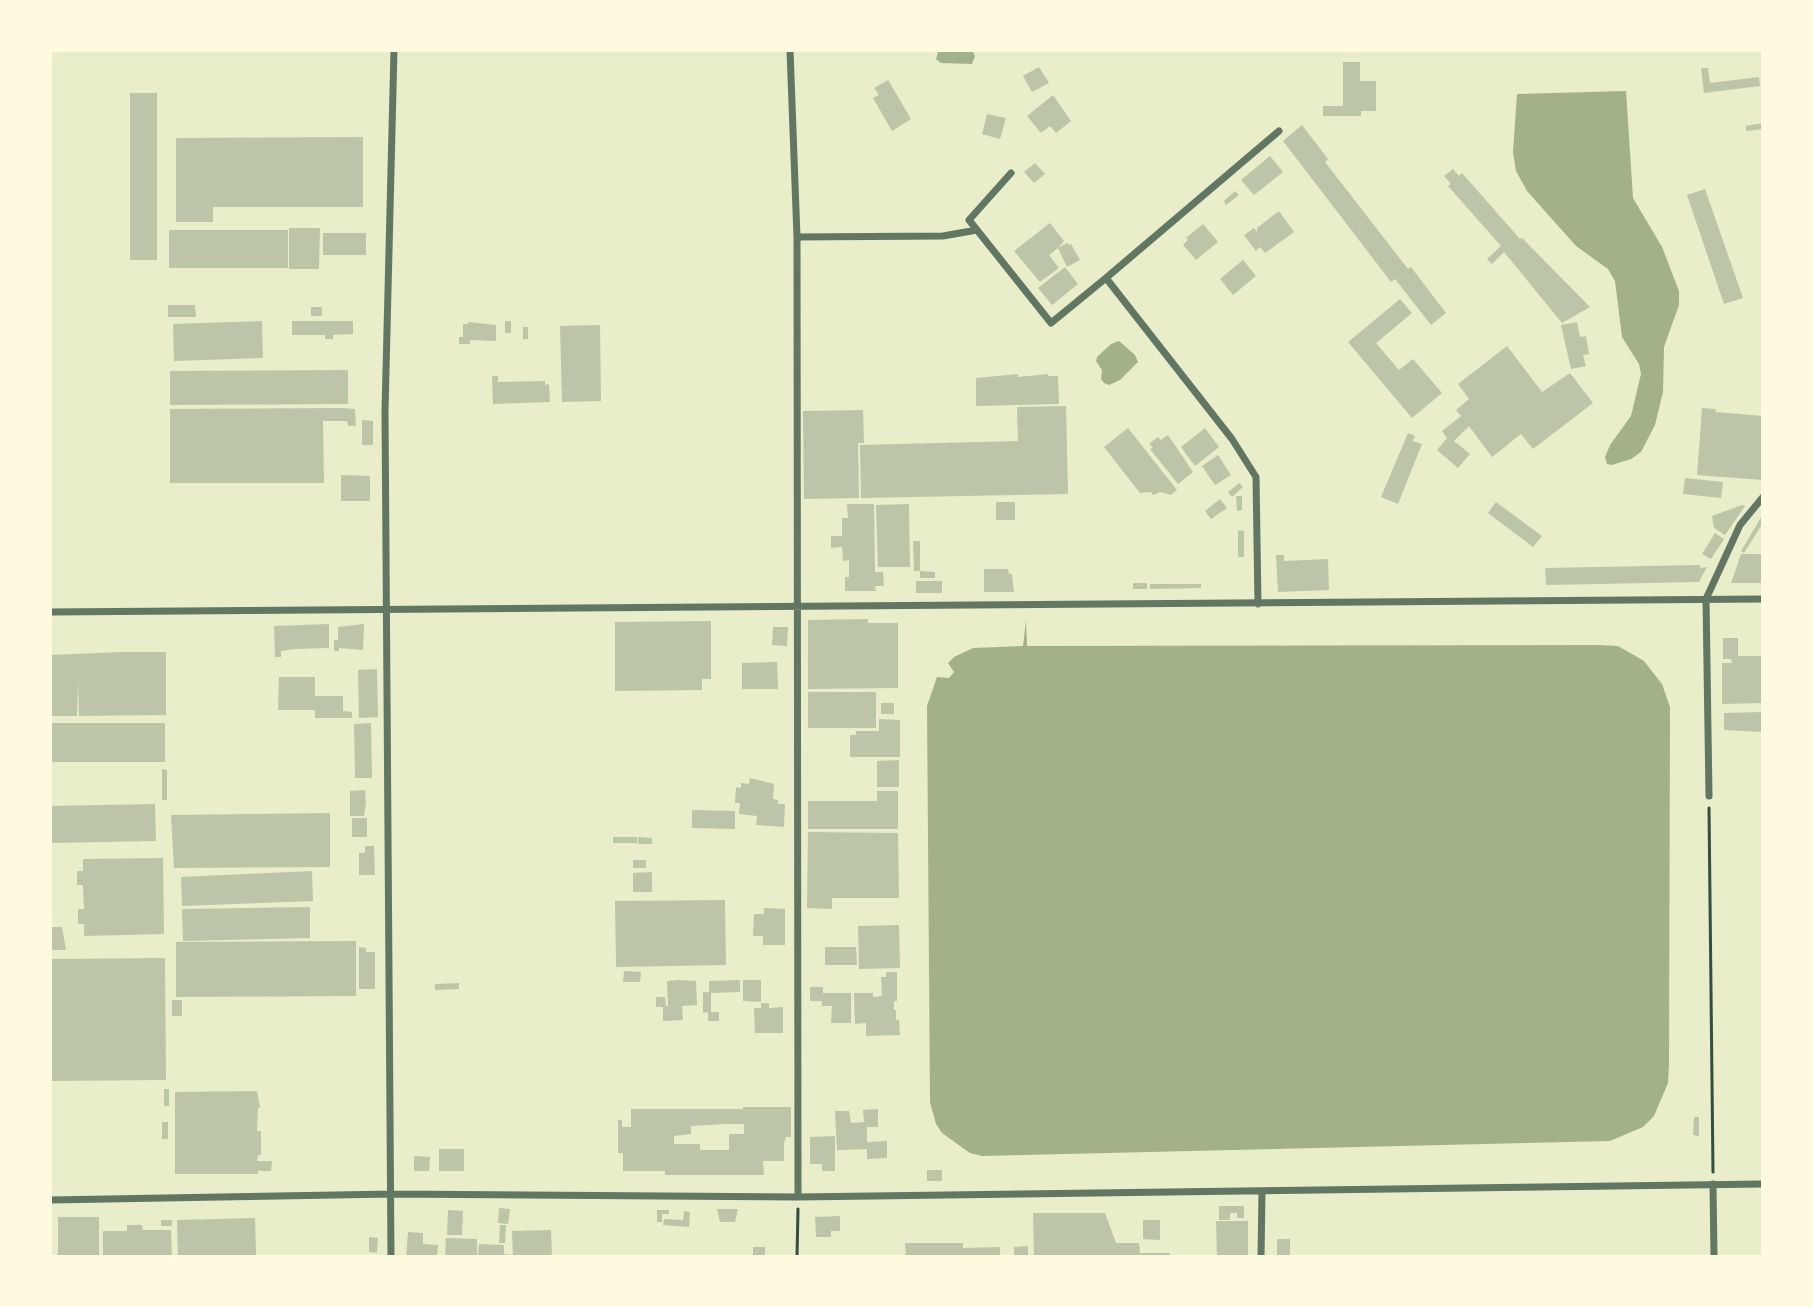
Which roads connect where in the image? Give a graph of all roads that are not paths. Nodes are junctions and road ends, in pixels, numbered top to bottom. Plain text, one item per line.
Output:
1 (394, 50) edge
2 (790, 50) edge
3 (1279, 131) dead end
4 (1011, 173) dead end
5 (977, 230) junction
6 (797, 237) junction
7 (1106, 278) junction
8 (1763, 497) edge
9 (1706, 599) junction
10 (1763, 599) edge
11 (1258, 604) junction
12 (388, 607) junction
13 (798, 607) junction
14 (50, 612) edge
15 (1709, 796) road end
16 (1713, 1184) junction
17 (1763, 1184) edge
18 (1262, 1192) junction
19 (392, 1194) junction
20 (798, 1197) junction
21 (50, 1200) edge
22 (391, 1257) edge
23 (1261, 1257) edge
24 (1714, 1257) edge

1 - 12 street
2 - 6 street
3 - 7 street
4 - 5 street
5 - 6 street
5 - 7 street
6 - 13 street
7 - 11 street
8 - 9 street
9 - 10 street
9 - 11 street
9 - 15 street
11 - 13 street
12 - 13 street
12 - 14 street
12 - 19 street
13 - 20 street
16 - 17 street
16 - 18 street
16 - 24 street
18 - 20 street
18 - 23 street
19 - 20 street
19 - 21 street
19 - 22 street

